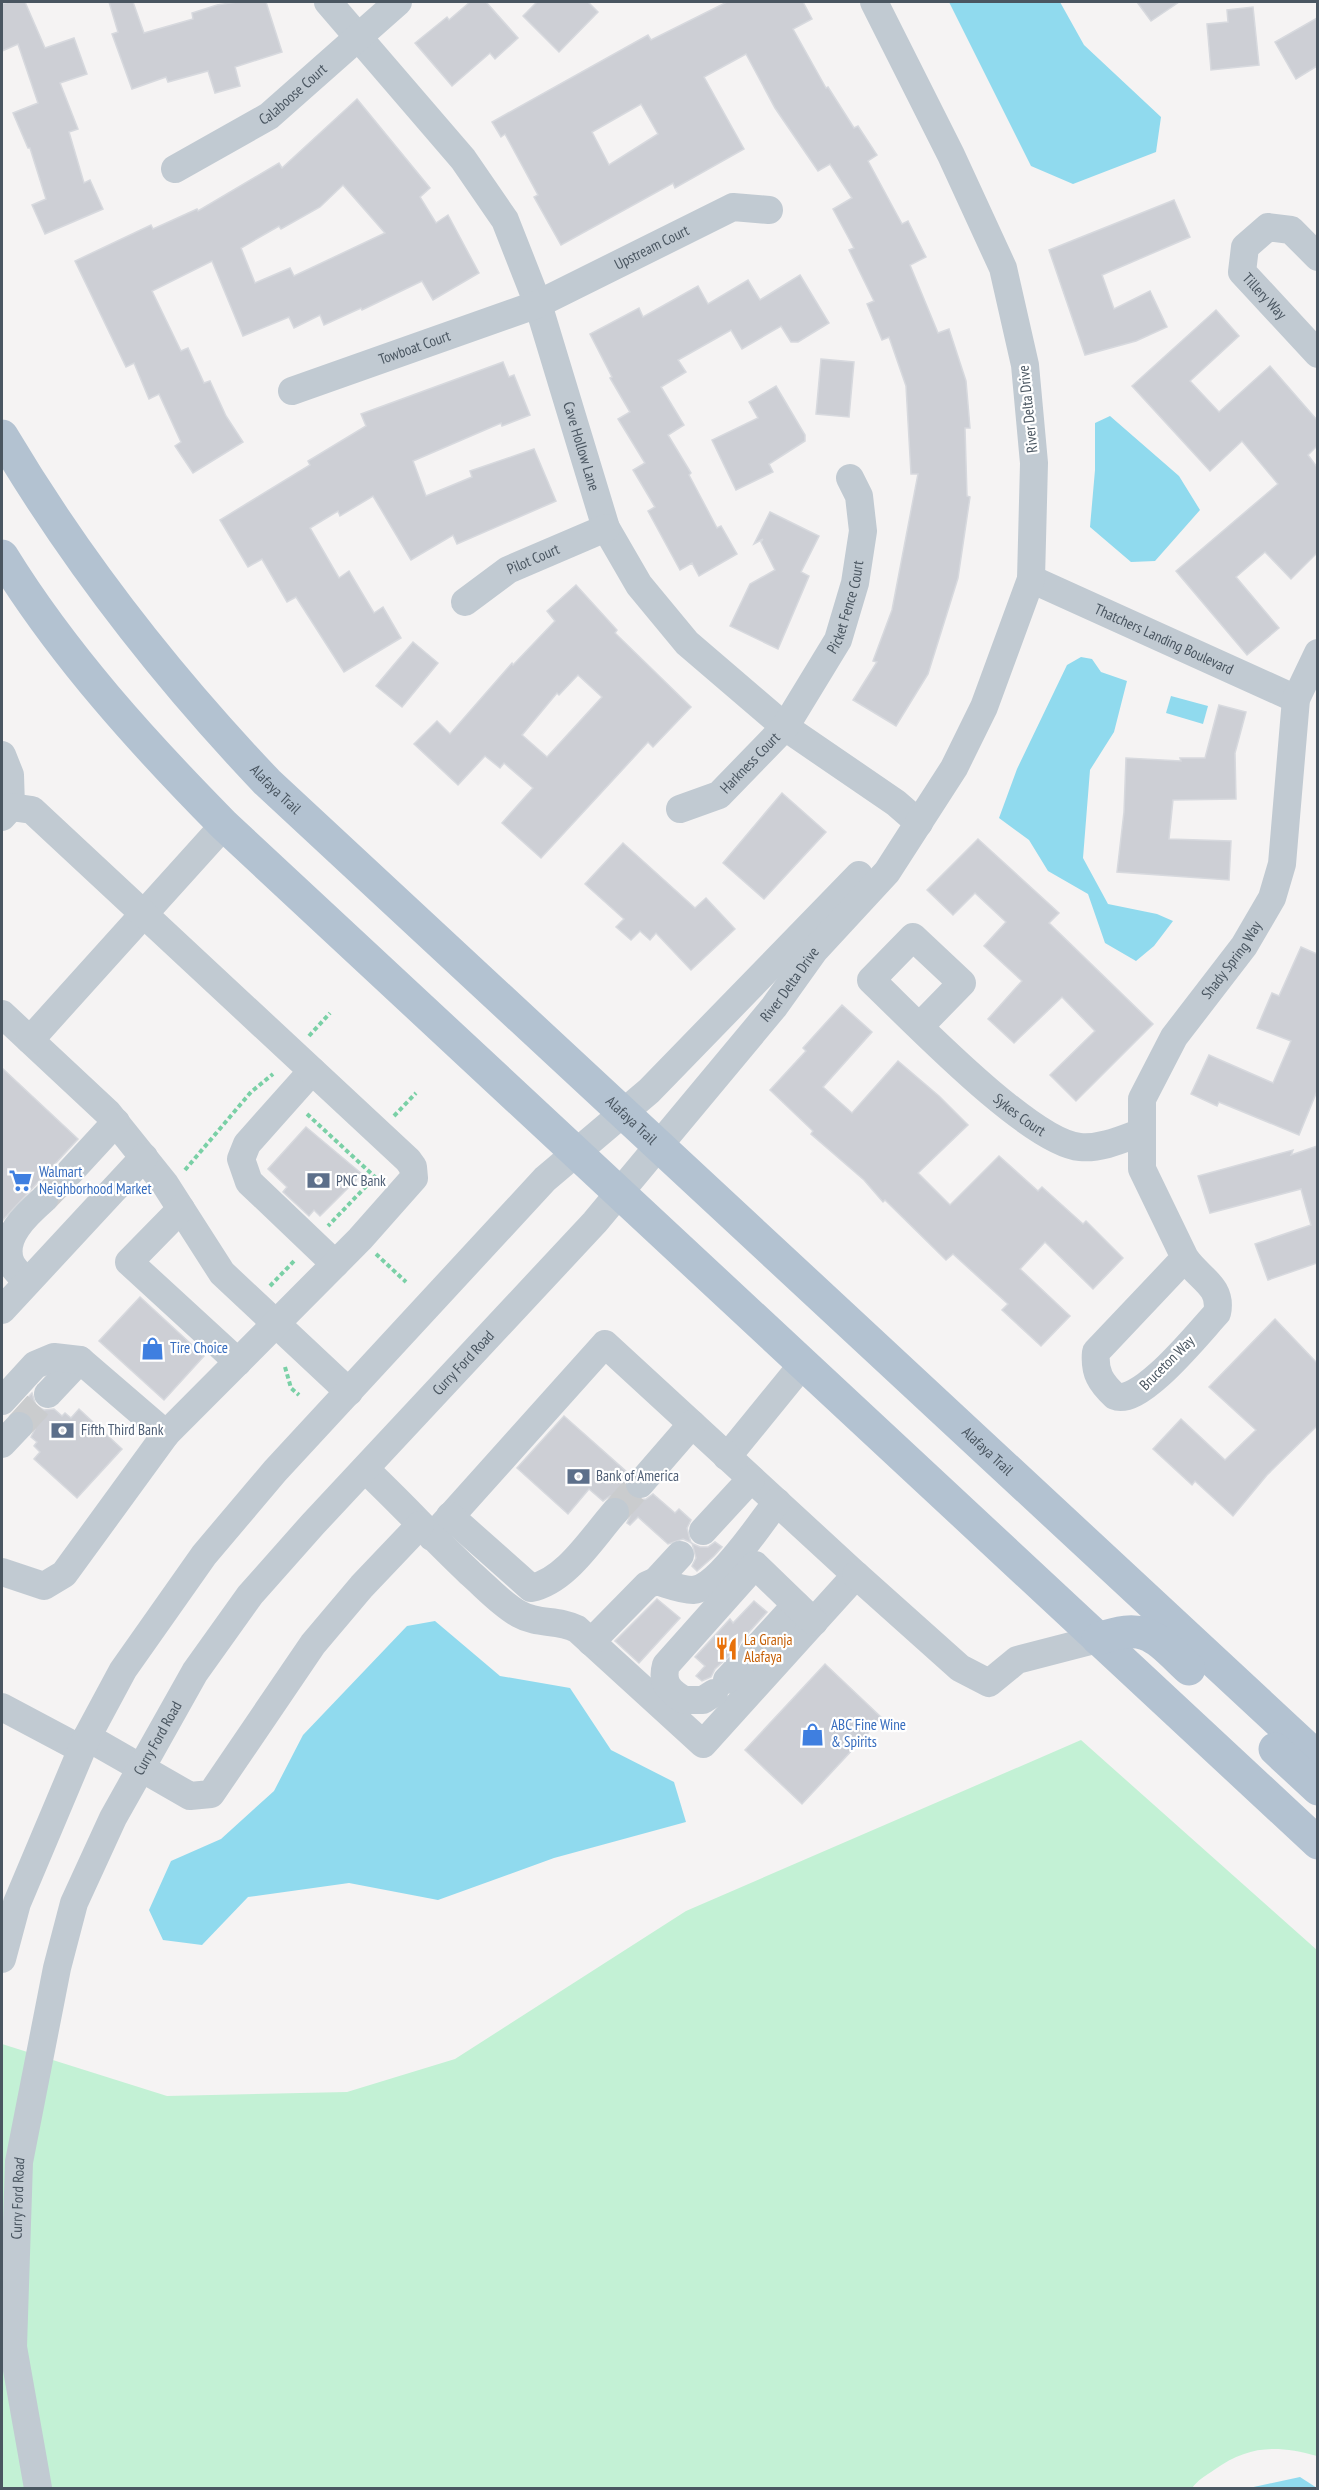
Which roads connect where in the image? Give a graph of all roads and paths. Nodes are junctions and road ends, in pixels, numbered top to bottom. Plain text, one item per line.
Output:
1 (328, 2) edge
2 (398, 2) edge
3 (874, 2) edge
4 (360, 37) junction
5 (175, 169) dead end
6 (769, 210) dead end
7 (1317, 257) edge
8 (538, 304) junction
9 (1313, 341) edge
10 (292, 391) dead end
11 (2, 436) edge
12 (850, 478) dead end
13 (606, 528) junction
14 (2, 556) edge
15 (1031, 579) junction
16 (465, 602) dead end
17 (1317, 653) edge
18 (1296, 699) junction
19 (785, 727) junction
20 (2, 755) edge
21 (680, 809) dead end
22 (6, 812) edge
23 (919, 823) junction
24 (224, 825) junction
25 (144, 914) junction
26 (330, 1013) dead end
27 (2, 1014) edge
28 (920, 1026) dead end
29 (30, 1040) junction
30 (303, 1062) junction
31 (251, 1092) junction
32 (273, 1112) junction
33 (623, 1113) junction
34 (116, 1122) junction
35 (1142, 1132) junction
36 (658, 1146) junction
37 (575, 1154) junction
38 (144, 1157) junction
39 (70, 1172) tunnel mouth
40 (182, 1174) dead end
41 (618, 1195) junction
42 (44, 1198) tunnel mouth
43 (181, 1209) junction
44 (312, 1242) junction
45 (1183, 1254) junction
46 (335, 1264) junction
47 (27, 1282) junction
48 (254, 1303) junction
49 (2, 1310) edge
50 (277, 1324) junction
51 (80, 1359) junction
52 (238, 1362) junction
53 (802, 1365) junction
54 (349, 1392) junction
55 (48, 1394) tunnel mouth
56 (2, 1401) edge
57 (692, 1424) junction
58 (166, 1434) junction
59 (727, 1457) junction
60 (365, 1469) junction
61 (751, 1479) junction
62 (640, 1484) tunnel mouth
63 (777, 1502) junction
64 (615, 1512) tunnel mouth
65 (434, 1526) junction
66 (703, 1530) dead end
67 (680, 1555) dead end
68 (2, 1572) edge
69 (856, 1575) junction
70 (656, 1581) junction
71 (805, 1613) junction
72 (1098, 1639) junction
73 (591, 1642) junction
74 (2, 1707) edge
75 (84, 1743) junction
76 (1317, 1758) edge
77 (141, 1767) junction
78 (1317, 1789) edge
79 (1317, 1843) edge
80 (2, 1959) edge
81 (38, 2488) edge

1 - 4 street, Cave Hollow Lane
2 - 4 street, Calaboose Court
3 - 15 street, River Delta Drive
4 - 5 street, Calaboose Court
4 - 8 street, Cave Hollow Lane
6 - 8 street, Upstream Court
7 - 9 street, Tillery Way
8 - 10 street, Towboat Court
8 - 13 street, Cave Hollow Lane
11 - 33 main road, Alafaya Trail
12 - 19 street, Picket Fence Court
13 - 16 street, Pilot Court
13 - 19 street, Cave Hollow Lane
14 - 24 main road
15 - 18 street, Thatchers Landing Boulevard
15 - 23 street, River Delta Drive
17 - 18 street, Shady Spring Way
18 - 35 street, Shady Spring Way
19 - 21 street, Harkness Court
19 - 23 street, Cave Hollow Lane
20 - 22 street
22 - 25 street
23 - 33 street, River Delta Drive
23 - 36 street, River Delta Drive
24 - 25 street
24 - 37 main road
25 - 29 street
25 - 30 street
26 - 30 path
27 - 29 street
28 - 35 street, Sykes Court
29 - 34 street
30 - 31 path
30 - 32 street
30 - 46 street
31 - 32 path
31 - 40 path
32 - 44 street
32 - 44 path
33 - 36 main road, Alafaya Trail
33 - 37 street
34 - 38 street
34 - 39 street
35 - 45 street, Shady Spring Way
36 - 41 street, Curry Ford Road
36 - 76 main road, Alafaya Trail
37 - 41 main road
37 - 54 street
38 - 43 street
38 - 47 street
41 - 53 main road
41 - 60 street, Curry Ford Road
42 - 47 street
43 - 48 street
43 - 52 street
44 - 46 street
44 - 48 path
45 - 45 street, Bruceton Way
46 - 50 street
47 - 49 street
48 - 50 street
50 - 52 street
50 - 54 street
51 - 55 street
51 - 56 street
51 - 58 street
52 - 58 street
53 - 59 street
53 - 72 main road
54 - 75 street
57 - 59 street
57 - 62 street
57 - 65 street
58 - 68 street
59 - 61 street
60 - 65 street
60 - 77 street, Curry Ford Road
61 - 63 street
61 - 66 street
63 - 69 street
63 - 70 street
64 - 65 street
65 - 73 street
65 - 77 street
67 - 70 street
69 - 71 street
69 - 72 street
70 - 73 street
71 - 71 street
71 - 73 street
72 - 78 main road
72 - 79 main road
74 - 75 street
75 - 77 street
75 - 80 street
77 - 81 street, Curry Ford Road

